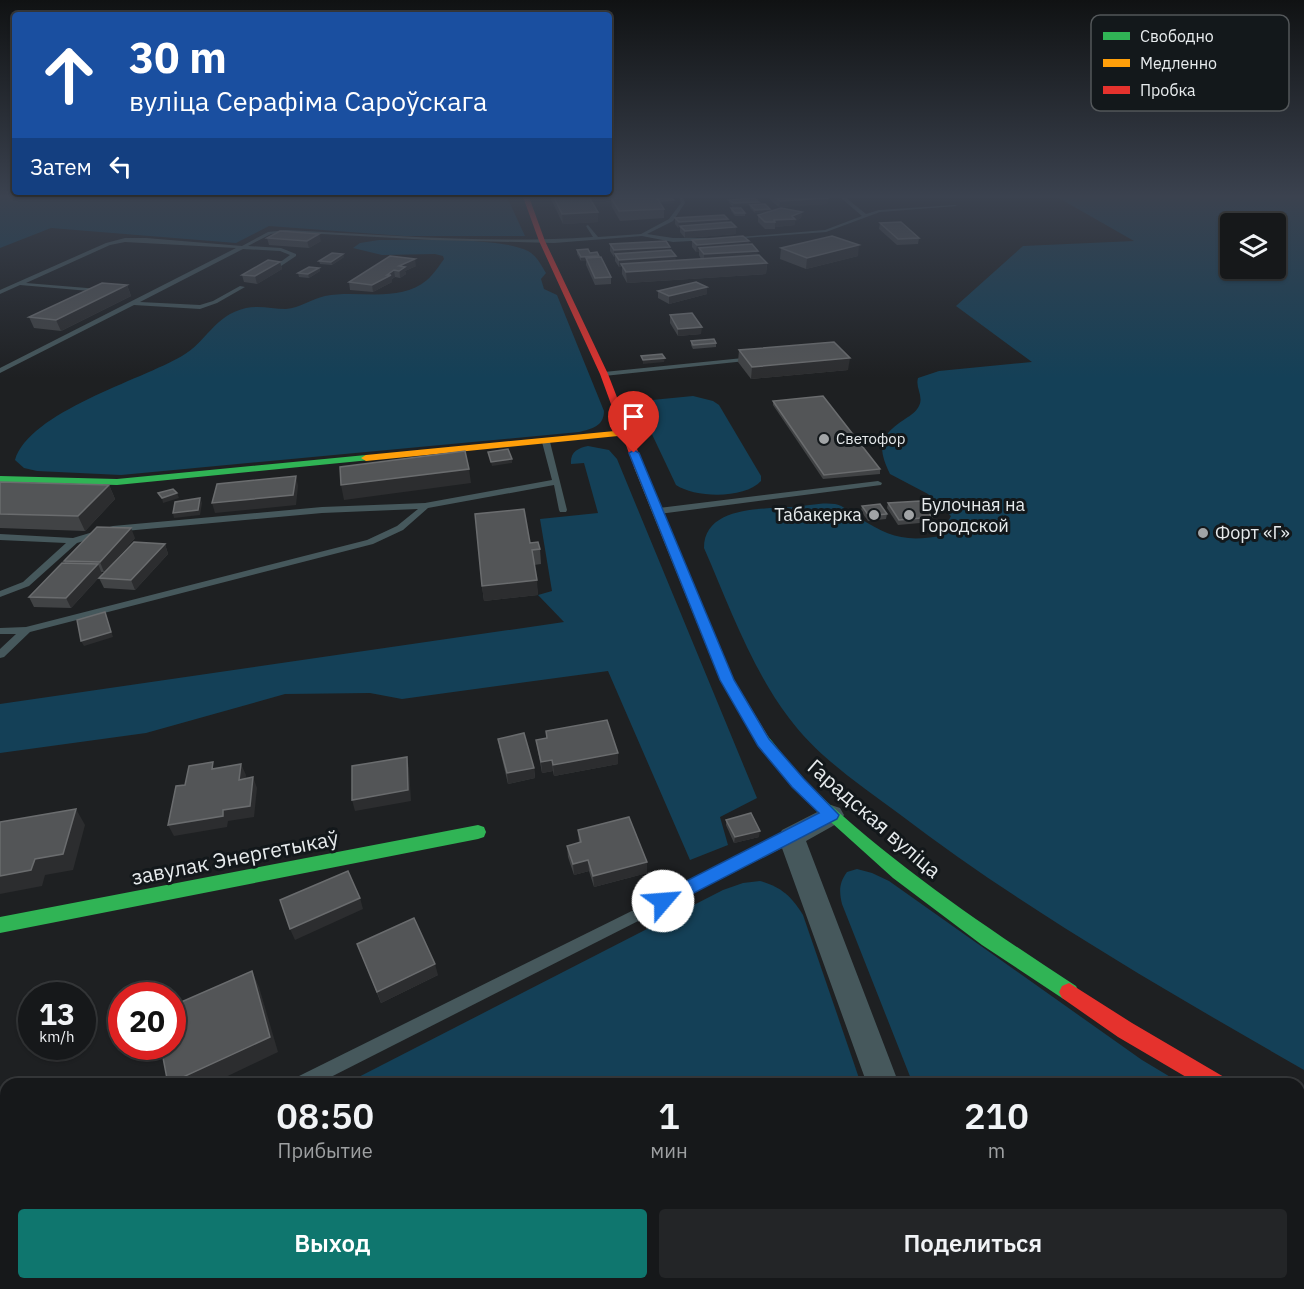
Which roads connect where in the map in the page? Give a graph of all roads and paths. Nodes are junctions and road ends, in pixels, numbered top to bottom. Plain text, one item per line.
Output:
1 (78, 257) edge
2 (220, 257) edge
3 (291, 257) edge
4 (550, 257) edge
5 (281, 264) edge
6 (19, 283) junction
7 (242, 287) edge
8 (99, 291) edge
9 (0, 292) edge
10 (134, 303) junction
11 (766, 357) edge
12 (0, 371) edge
13 (604, 374) junction
14 (626, 434) junction
15 (546, 442) junction
16 (0, 479) edge
17 (557, 482) junction
18 (878, 483) dead end
19 (425, 506) junction
20 (563, 510) dead end
21 (659, 511) junction
22 (0, 537) edge
23 (74, 541) junction
24 (0, 594) edge
25 (26, 630) junction
26 (0, 631) edge
27 (0, 655) edge
28 (831, 815) junction
29 (478, 832) dead end
30 (791, 837) junction
31 (0, 925) edge
32 (313, 1078) edge
33 (881, 1078) edge
34 (1207, 1078) edge

1 - 6 lane
2 - 10 lane
3 - 5 lane
4 - 13 main road, Гарадская вуліца
6 - 8 lane
6 - 9 lane
7 - 10 lane
10 - 12 lane
11 - 13 lane
13 - 14 main road, Гарадская вуліца
14 - 15 main road
14 - 21 main road, Гарадская вуліца
15 - 16 main road
15 - 17 lane
17 - 19 lane
17 - 20 lane
18 - 21 lane
19 - 23 lane
19 - 25 lane
21 - 28 main road, Гарадская вуліца
22 - 23 lane
23 - 24 lane
25 - 26 lane
25 - 27 lane
28 - 30 street
28 - 34 main road, Гарадская вуліца
29 - 31 main road, завулак Энергетыкаў
30 - 32 lane
30 - 33 street

